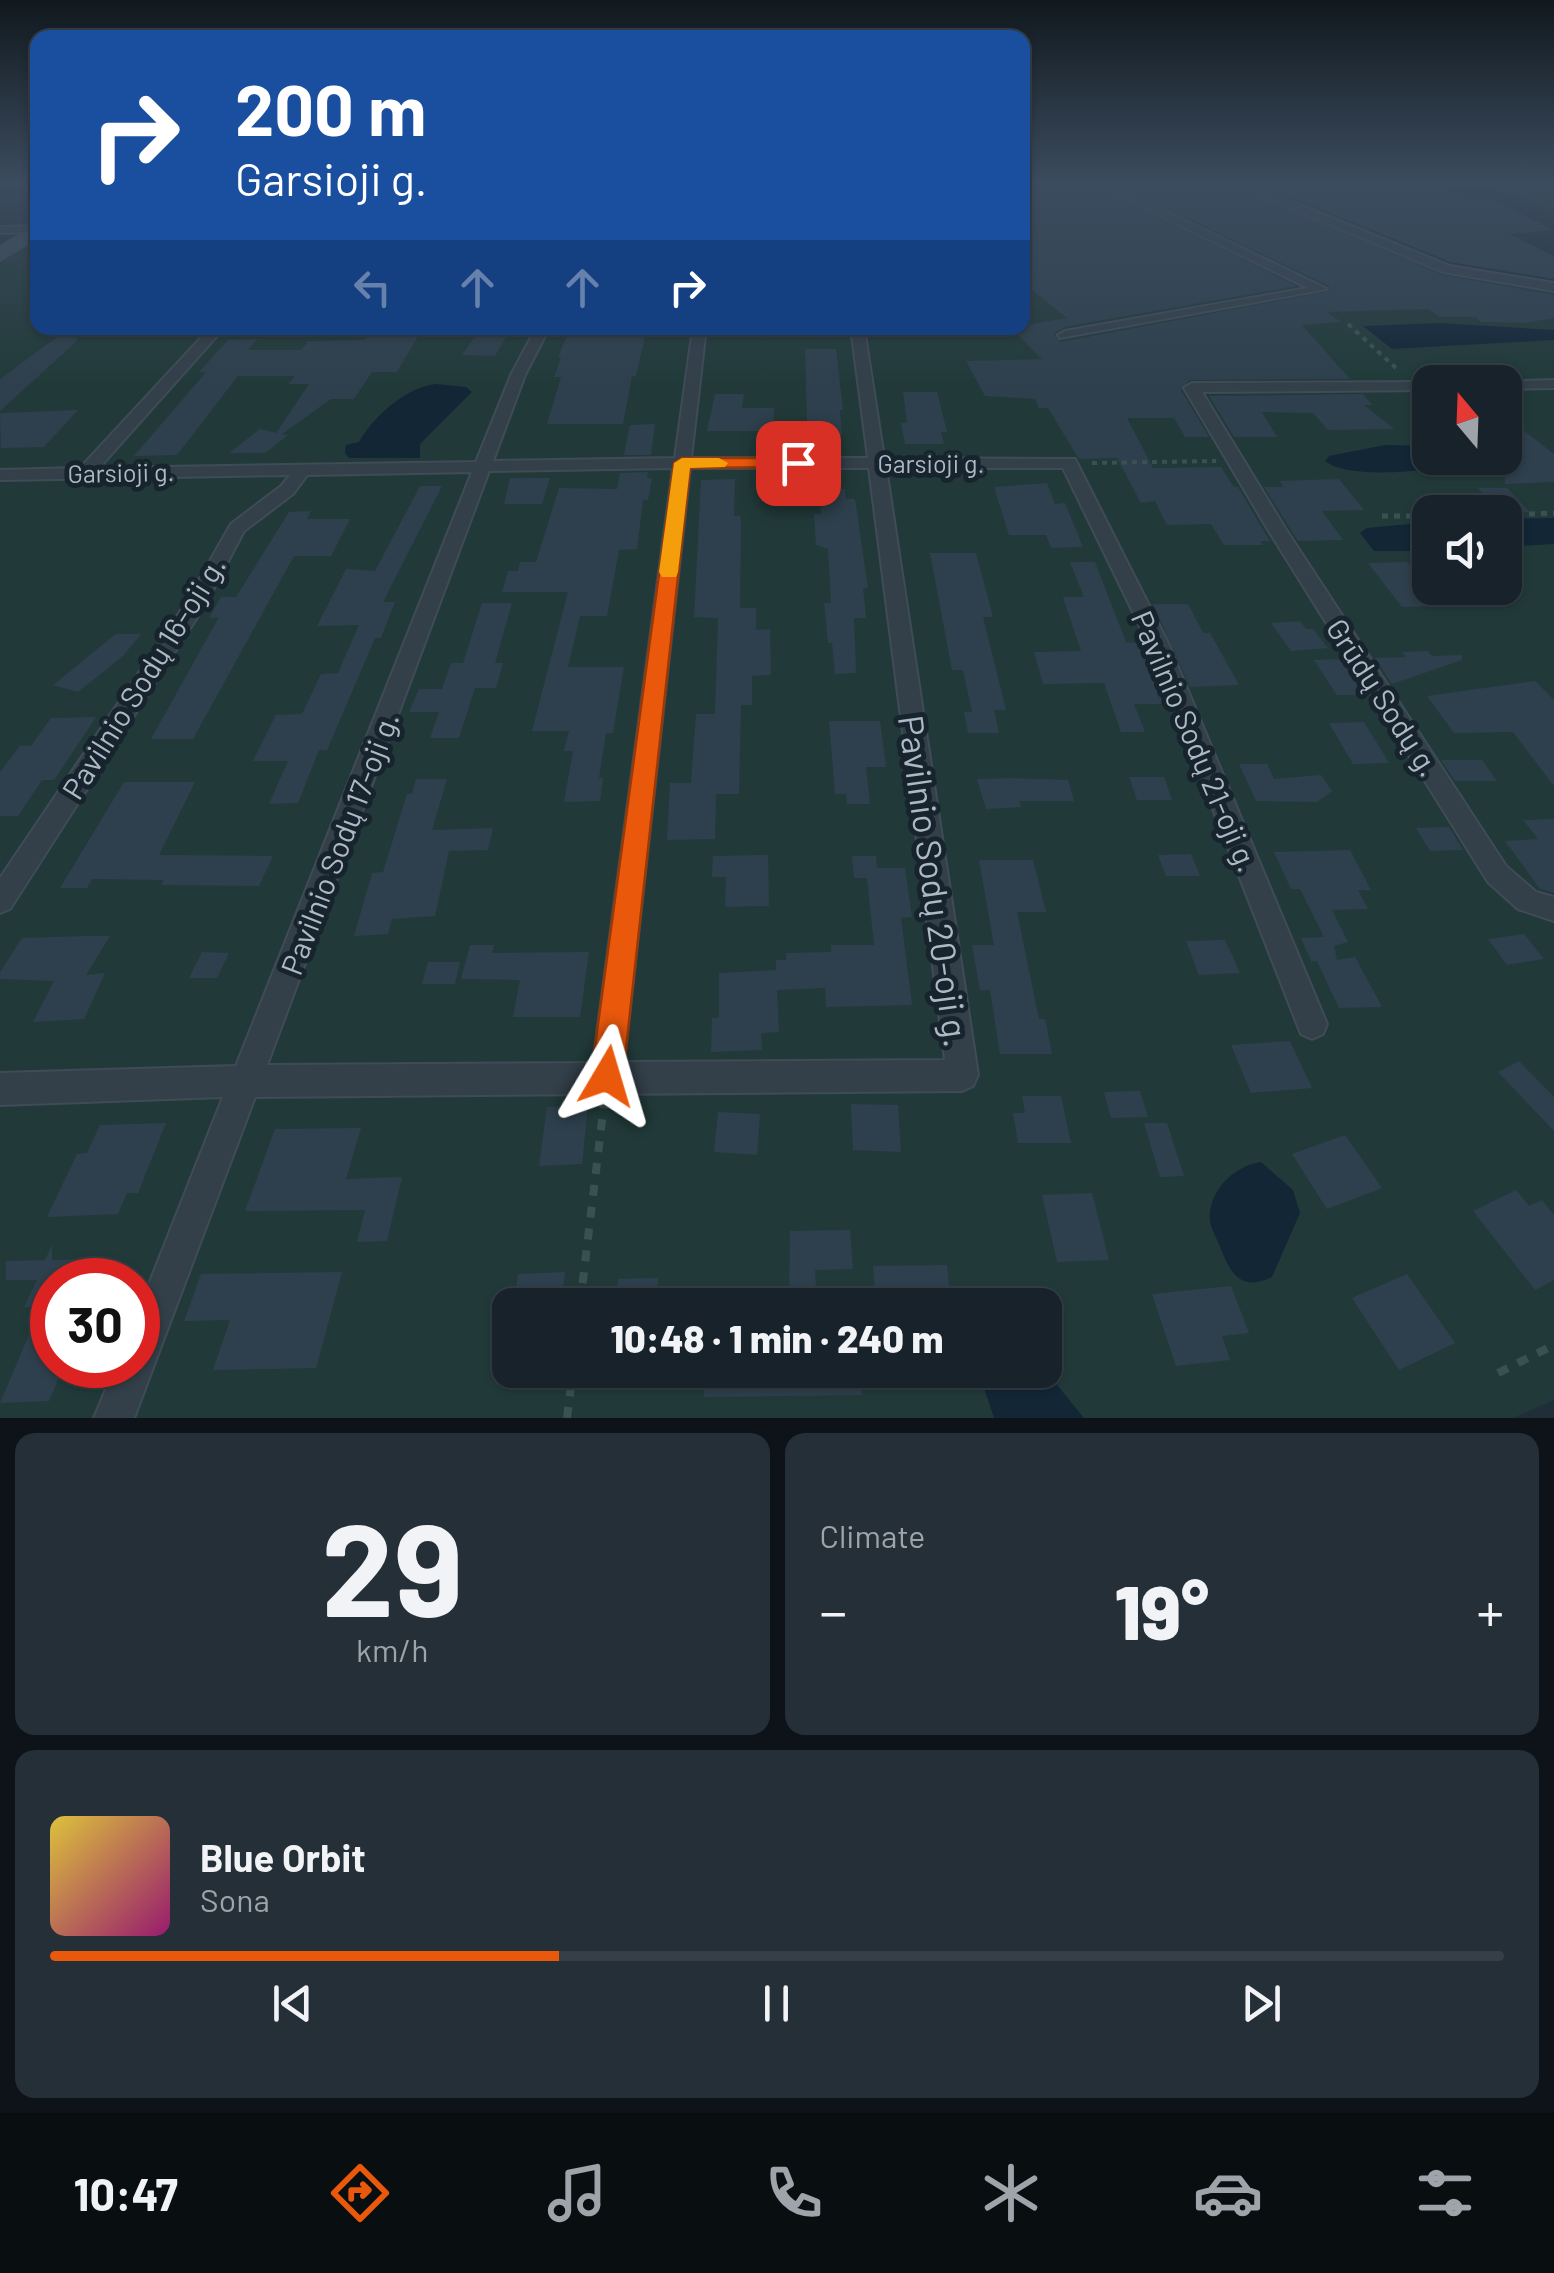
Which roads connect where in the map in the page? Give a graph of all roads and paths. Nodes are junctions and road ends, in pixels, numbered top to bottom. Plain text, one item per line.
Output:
1 (1240, 250) edge
2 (1401, 250) edge
3 (1554, 286) edge
4 (1348, 324) dead end
5 (211, 335) edge
6 (538, 335) edge
7 (698, 335) edge
8 (859, 335) edge
9 (1065, 335) dead end
10 (1412, 378) edge
11 (1522, 384) edge
12 (1532, 384) junction
13 (1554, 384) edge
14 (1412, 386) edge
15 (1554, 404) edge
16 (1237, 461) junction
17 (682, 463) junction
18 (1069, 463) junction
19 (876, 464) junction
20 (485, 466) junction
21 (304, 468) junction
22 (86, 472) junction
23 (0, 474) edge
24 (1554, 513) edge
25 (1522, 514) edge
26 (1382, 516) dead end
27 (1412, 516) edge
28 (0, 901) edge
29 (1554, 910) edge
30 (1312, 1024) dead end
31 (607, 1076) junction
32 (248, 1080) junction
33 (0, 1089) edge
34 (582, 1288) edge
35 (160, 1302) edge
36 (1554, 1345) edge
37 (1498, 1373) dead end
38 (126, 1388) edge
39 (571, 1388) edge
40 (114, 1418) edge
41 (568, 1418) edge

1 - 9 street
2 - 3 street
4 - 10 path
5 - 22 street
6 - 20 street, Pavilnio Sodų 17-oji g.
7 - 17 street
8 - 19 street, Pavilnio Sodų 20-oji g.
11 - 12 street
12 - 13 street
12 - 15 street
14 - 16 street
16 - 18 path
16 - 29 street, Grūdų Sodų g.
17 - 19 street, Garsioji g.
17 - 20 street, Garsioji g.
17 - 31 street
18 - 19 street, Garsioji g.
18 - 30 street, Pavilnio Sodų 21-oji g.
19 - 31 street, Pavilnio Sodų 20-oji g.
20 - 21 street, Garsioji g.
20 - 32 street, Pavilnio Sodų 17-oji g.
21 - 22 street, Garsioji g.
21 - 28 street, Pavilnio Sodų 16-oji g.
22 - 23 street, Garsioji g.
24 - 25 path
26 - 27 path
31 - 32 street, Pavilnio Sodų 20-oji g.
31 - 34 path
32 - 33 street, Pavilnio Sodų 20-oji g.
32 - 35 street, Pavilnio Sodų 17-oji g.
36 - 37 path
38 - 40 street, Pavilnio Sodų 17-oji g.
39 - 41 path

